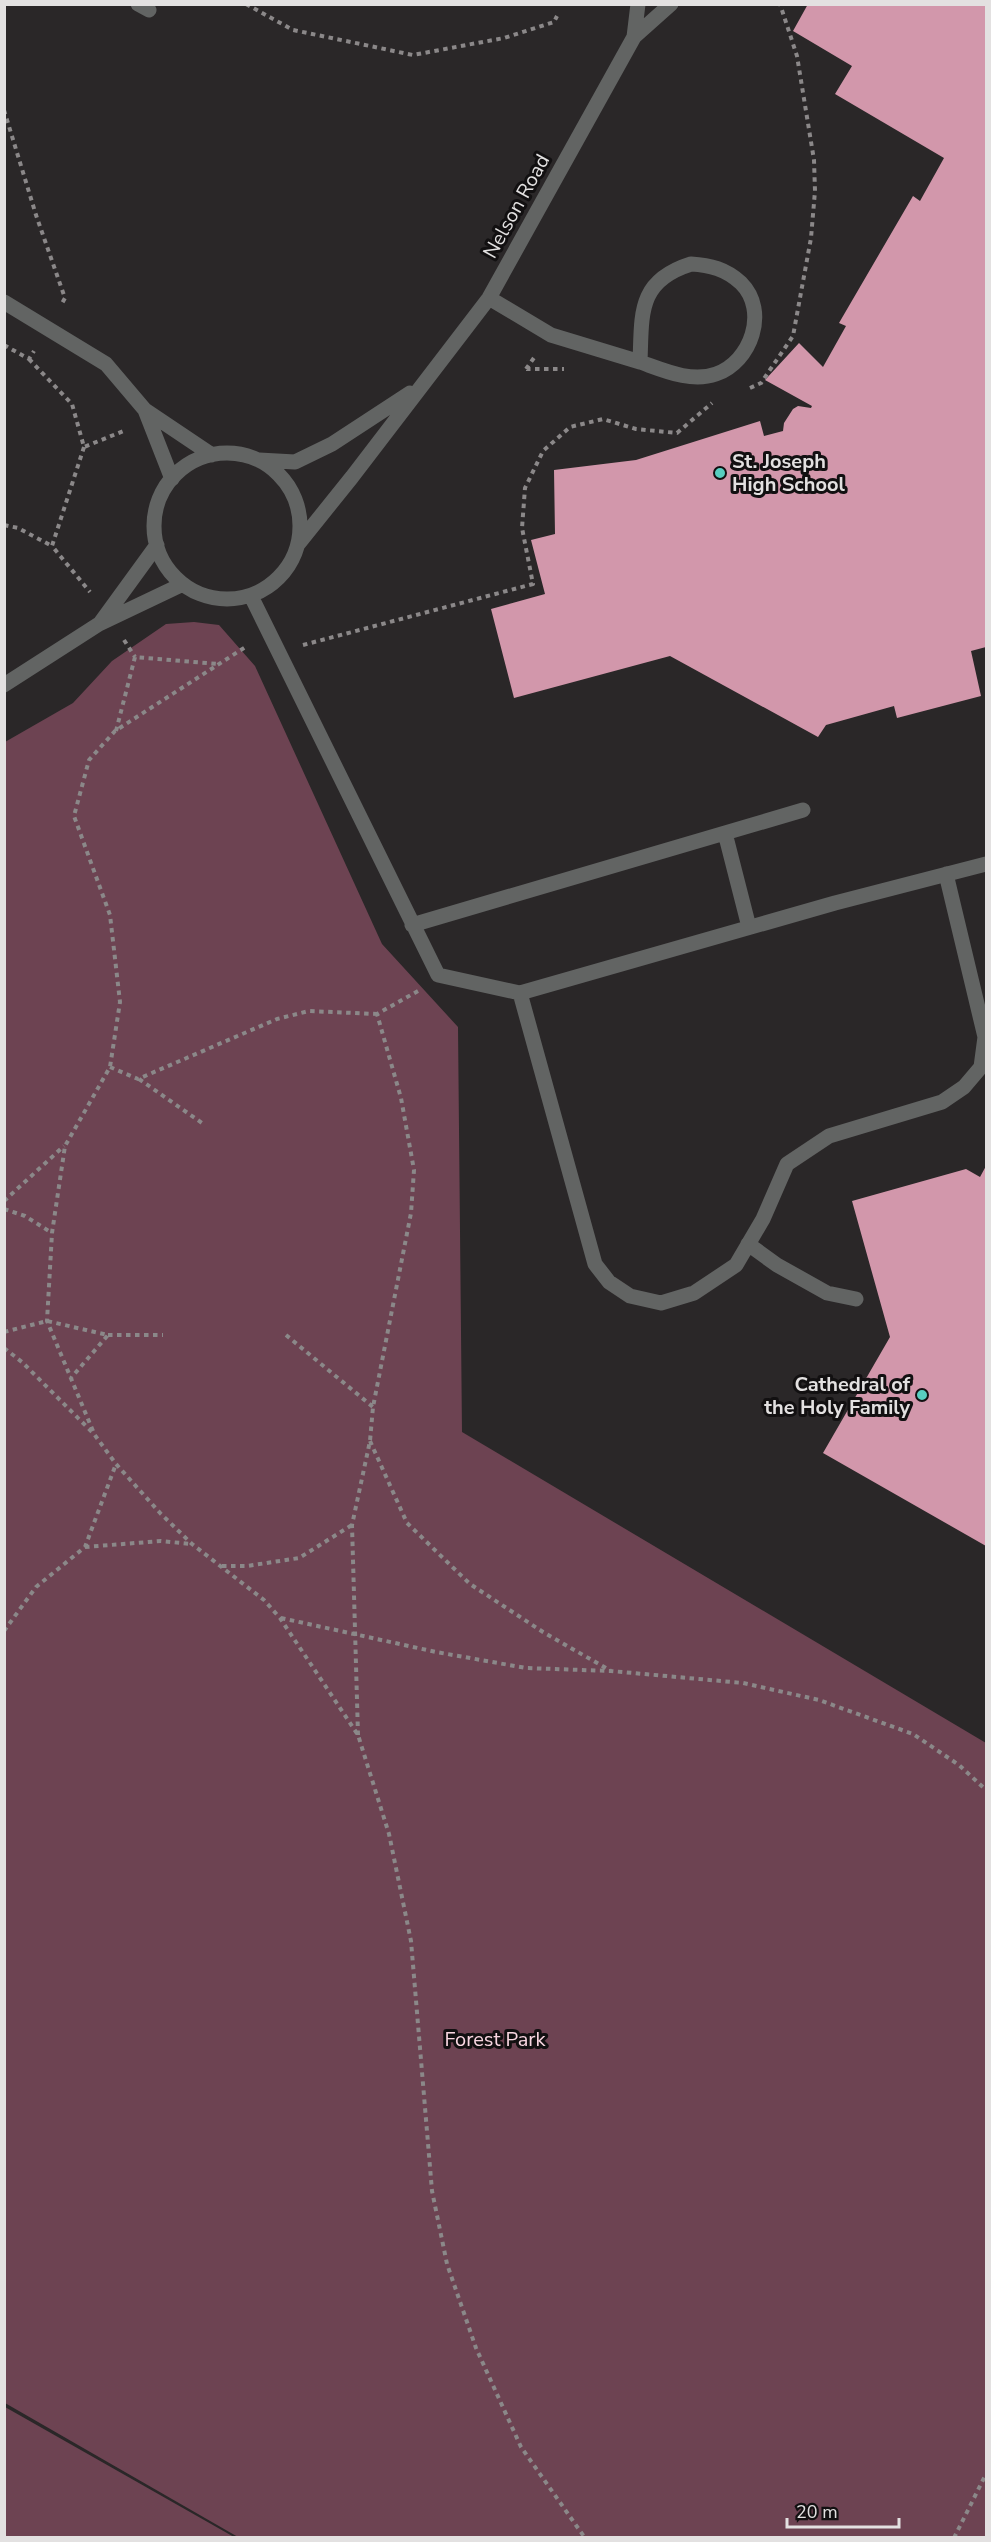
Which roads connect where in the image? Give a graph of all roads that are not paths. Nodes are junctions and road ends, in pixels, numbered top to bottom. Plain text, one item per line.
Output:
1 (638, 4) edge
2 (671, 4) edge
3 (634, 37) junction
4 (489, 298) junction
5 (4, 302) edge
6 (640, 362) junction
7 (421, 386) junction
8 (145, 411) junction
9 (212, 455) junction
10 (259, 460) junction
11 (172, 478) junction
12 (299, 543) junction
13 (157, 546) junction
14 (183, 584) junction
15 (251, 596) junction
16 (99, 624) junction
17 (4, 685) edge
18 (803, 810) dead end
19 (725, 833) junction
20 (987, 864) edge
21 (946, 874) junction
22 (412, 925) junction
23 (749, 927) junction
24 (520, 993) junction
25 (748, 1244) junction
26 (856, 1299) dead end

1 - 3 street, Nelson Road
2 - 3 street, Nelson Road
3 - 4 street, Nelson Road
4 - 6 street
4 - 7 street, Nelson Road
5 - 8 street
6 - 6 street
7 - 10 street, Nelson Road
7 - 12 street, Nelson Road
8 - 9 street
8 - 11 street
9 - 10 street
9 - 11 street
10 - 12 street
11 - 13 street
12 - 15 street
13 - 14 street
13 - 16 street
14 - 15 street
14 - 16 street
15 - 22 street
16 - 17 street
18 - 19 street
19 - 22 street
19 - 23 street
20 - 21 street
21 - 23 street
21 - 25 street
22 - 24 street
23 - 24 street
24 - 25 street
25 - 26 street

